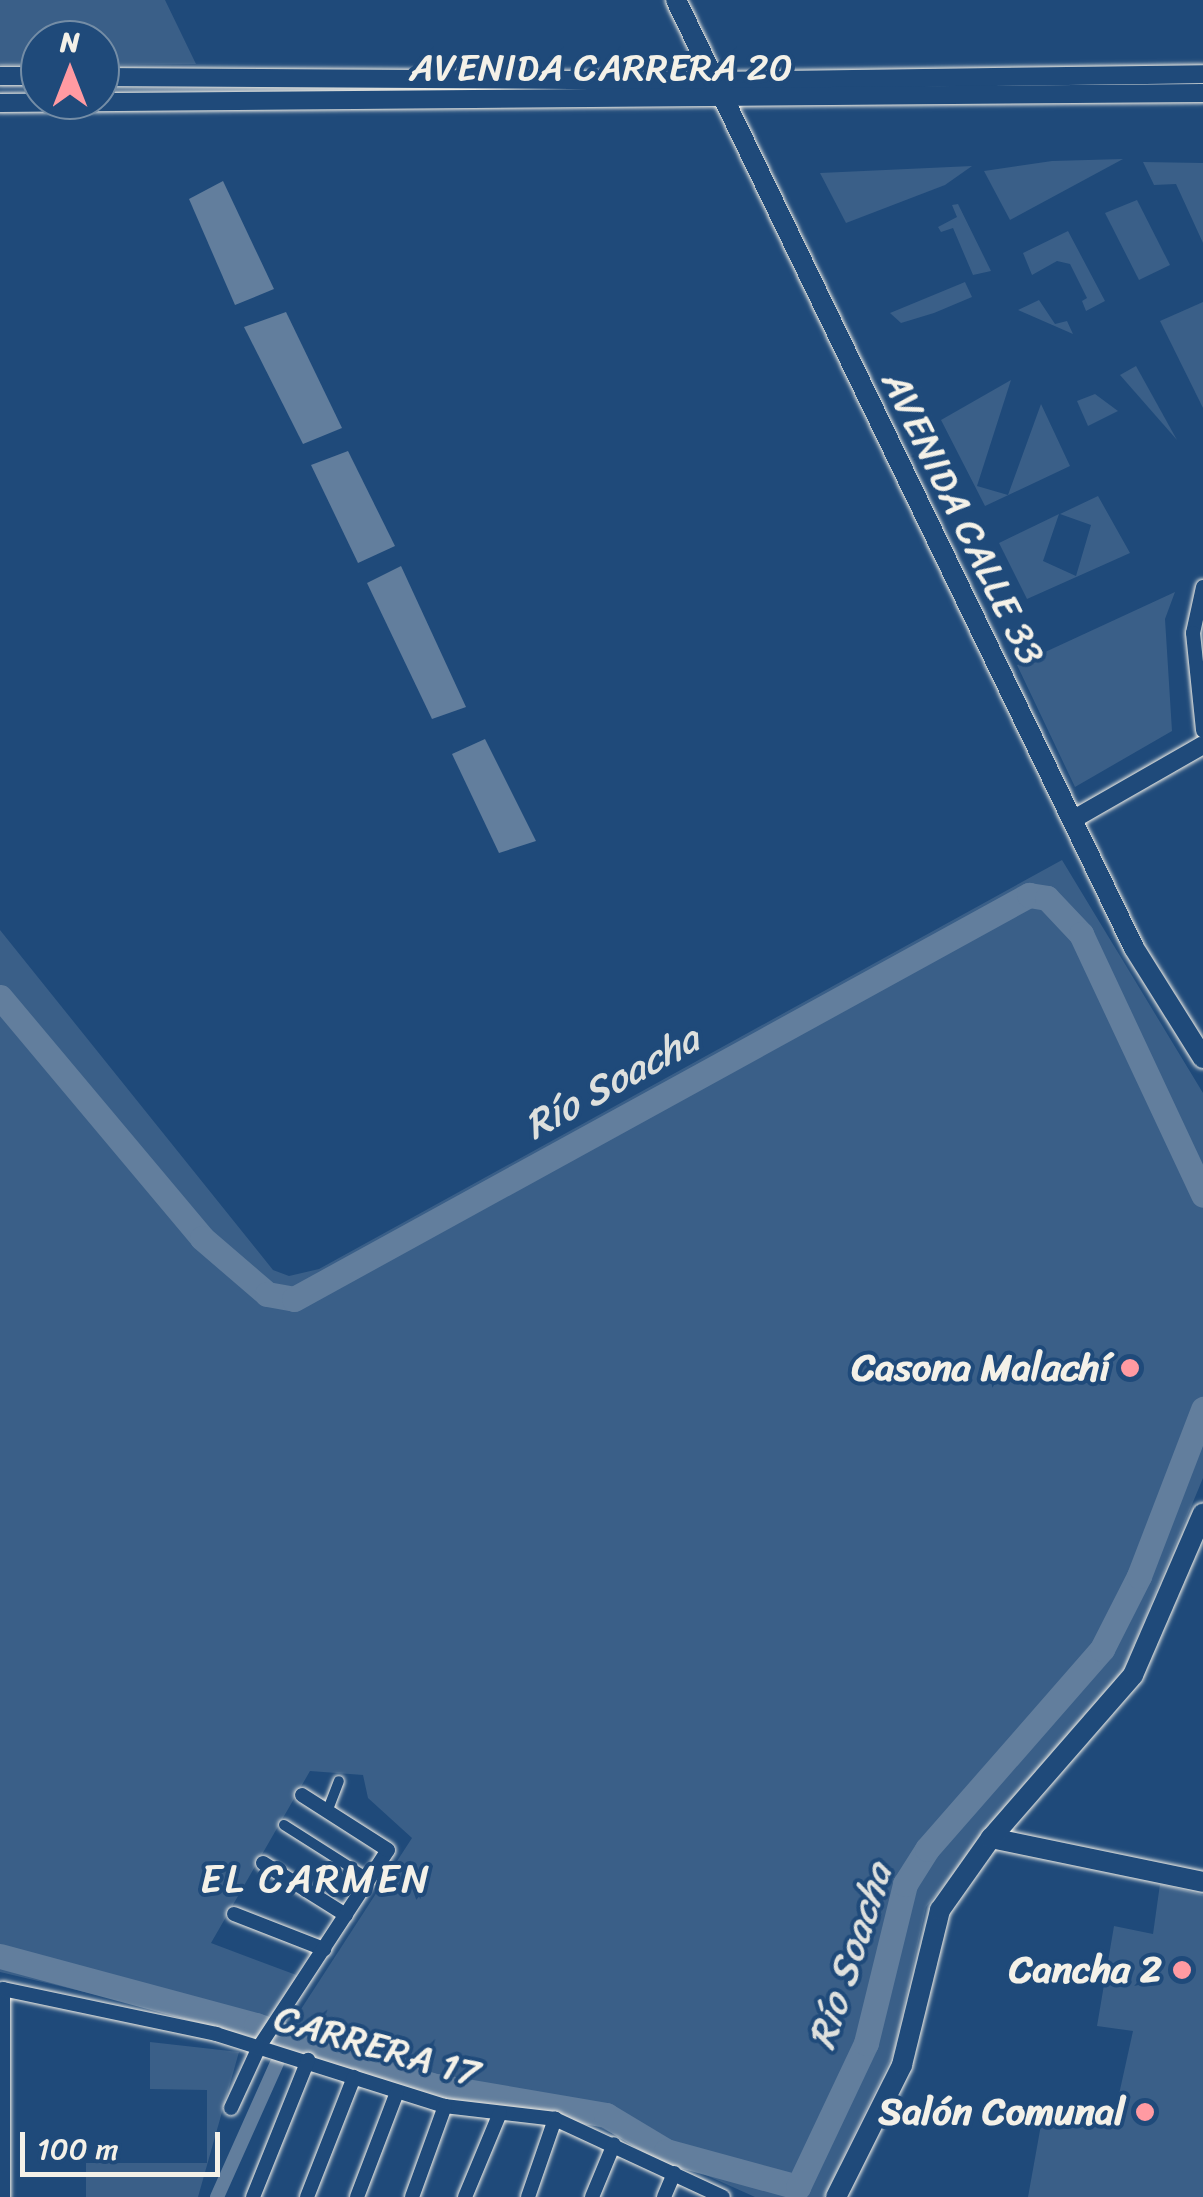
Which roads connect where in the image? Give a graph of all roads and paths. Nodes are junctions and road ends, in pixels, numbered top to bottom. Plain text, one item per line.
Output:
1 (676, 0) edge
2 (1203, 74) edge
3 (120, 77) edge
4 (712, 81) junction
5 (1203, 93) edge
6 (721, 101) junction
7 (0, 103) edge
8 (1203, 587) edge
9 (1203, 730) edge
10 (1203, 745) edge
11 (1072, 820) junction
12 (1203, 1058) edge
13 (1203, 1514) edge
14 (338, 1780) dead end
15 (302, 1795) dead end
16 (328, 1812) junction
17 (284, 1824) dead end
18 (990, 1838) junction
19 (262, 1863) dead end
20 (370, 1879) junction
21 (1203, 1882) edge
22 (234, 1914) dead end
23 (346, 1914) junction
24 (324, 1948) junction
25 (262, 2042) junction
26 (308, 2060) junction
27 (354, 2077) junction
28 (397, 2092) junction
29 (445, 2106) junction
30 (230, 2108) dead end
31 (500, 2112) junction
32 (555, 2119) junction
33 (614, 2144) junction
34 (674, 2174) junction
35 (3, 2197) edge
36 (253, 2197) edge
37 (307, 2197) edge
38 (357, 2197) edge
39 (412, 2197) edge
40 (465, 2197) edge
41 (528, 2197) edge
42 (592, 2197) edge
43 (664, 2197) edge
44 (723, 2197) edge
45 (836, 2197) edge

1 - 4 main road, AVENIDA CALLE 33
2 - 4 street, AVENIDA CARRERA 20
3 - 4 street, AVENIDA CARRERA 20
4 - 6 main road, AVENIDA CALLE 33
5 - 6 street, AVENIDA CARRERA 20
6 - 7 street, AVENIDA CARRERA 20
6 - 11 main road, AVENIDA CALLE 33
8 - 9 street
10 - 11 street
11 - 12 main road, AVENIDA CALLE 33
13 - 18 main road
14 - 16 street
15 - 16 street
16 - 20 street
17 - 20 street
18 - 21 main road
18 - 45 main road
19 - 23 street
20 - 23 street
22 - 24 street
23 - 24 street
24 - 25 street
25 - 26 street, CARRERA 17
25 - 30 street
25 - 35 street, CARRERA 17
26 - 27 street, CARRERA 17
26 - 36 street
27 - 28 street, CARRERA 17
27 - 37 street
28 - 29 street, CARRERA 17
28 - 38 street
29 - 31 street, CARRERA 17
29 - 39 street
31 - 32 street, CARRERA 17
31 - 40 street
32 - 33 street, CARRERA 17
32 - 41 street
33 - 34 street, CARRERA 17
33 - 42 street
34 - 43 street
34 - 44 street, CARRERA 17

